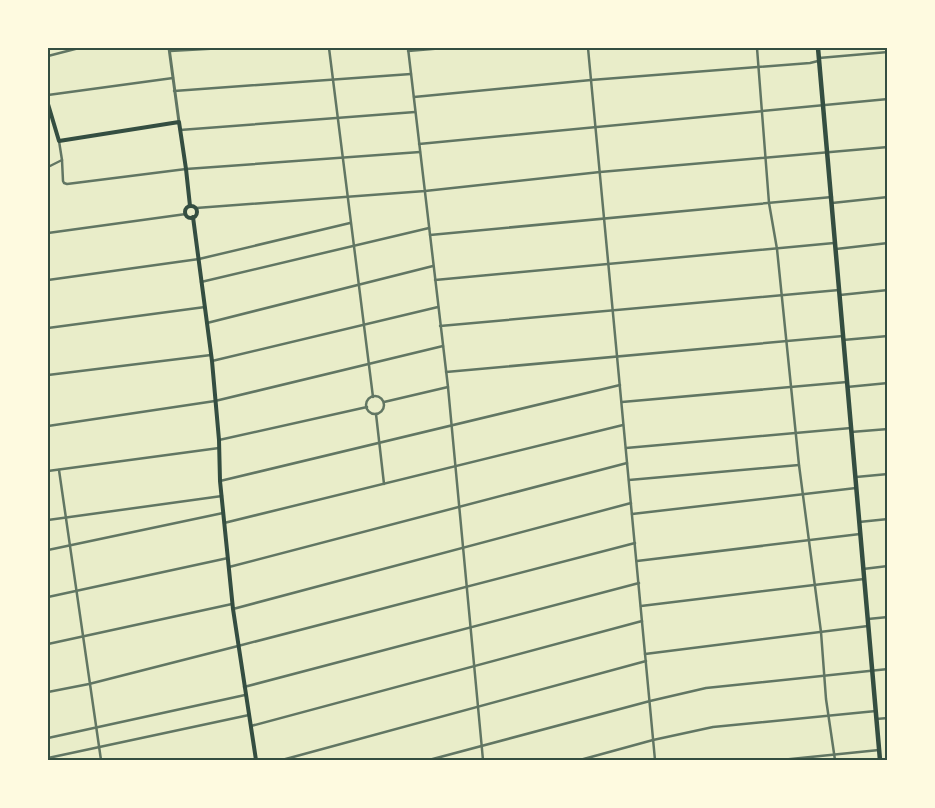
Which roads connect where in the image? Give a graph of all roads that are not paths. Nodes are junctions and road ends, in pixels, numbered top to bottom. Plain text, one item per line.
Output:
1 (79, 48) edge
2 (224, 48) edge
3 (329, 48) edge
4 (444, 48) edge
5 (588, 48) edge
6 (758, 48) edge
7 (818, 48) edge
8 (170, 49) edge
9 (408, 49) edge
10 (888, 52) edge
11 (48, 56) edge
12 (819, 60) junction
13 (760, 67) junction
14 (411, 74) junction
15 (173, 78) junction
16 (332, 80) junction
17 (591, 80) junction
18 (174, 91) junction
19 (48, 95) edge
20 (414, 97) junction
21 (888, 99) edge
22 (48, 104) edge
23 (824, 105) junction
24 (416, 112) junction
25 (762, 112) junction
26 (337, 118) junction
27 (49, 119) edge
28 (179, 122) junction
29 (596, 127) junction
30 (180, 130) junction
31 (59, 141) junction
32 (419, 144) junction
33 (888, 146) edge
34 (420, 152) junction
35 (828, 152) junction
36 (342, 158) junction
37 (765, 158) junction
38 (62, 160) junction
39 (48, 167) edge
40 (186, 169) junction
41 (600, 172) junction
42 (425, 191) junction
43 (347, 197) junction
44 (888, 197) edge
45 (832, 200) junction
46 (770, 203) junction
47 (190, 206) junction
48 (196, 208) junction
49 (186, 214) junction
50 (193, 217) junction
51 (604, 219) junction
52 (351, 223) junction
53 (429, 228) junction
54 (48, 234) edge
55 (430, 235) junction
56 (888, 243) edge
57 (354, 246) junction
58 (836, 246) junction
59 (777, 249) junction
60 (199, 259) junction
61 (609, 264) junction
62 (434, 266) junction
63 (48, 280) edge
64 (435, 280) junction
65 (201, 282) junction
66 (358, 285) junction
67 (888, 290) edge
68 (840, 292) junction
69 (781, 295) junction
70 (205, 307) junction
71 (438, 307) junction
72 (613, 310) junction
73 (207, 323) junction
74 (364, 325) junction
75 (440, 326) junction
76 (48, 328) edge
77 (888, 336) edge
78 (843, 338) junction
79 (786, 341) junction
80 (443, 346) junction
81 (211, 355) junction
82 (617, 356) junction
83 (212, 361) junction
84 (369, 364) junction
85 (446, 372) junction
86 (48, 375) edge
87 (888, 383) edge
88 (620, 384) junction
89 (847, 384) junction
90 (448, 387) junction
91 (791, 387) junction
92 (373, 397) junction
93 (215, 401) junction
94 (384, 402) junction
95 (622, 402) junction
96 (367, 407) junction
97 (376, 414) junction
98 (451, 425) junction
99 (624, 425) junction
100 (48, 426) edge
101 (888, 428) edge
102 (851, 430) junction
103 (796, 433) junction
104 (219, 440) junction
105 (379, 443) junction
106 (219, 448) junction
107 (626, 448) junction
108 (627, 463) junction
109 (799, 465) junction
110 (455, 466) junction
111 (59, 470) junction
112 (48, 472) edge
113 (888, 474) edge
114 (855, 477) junction
115 (629, 480) junction
116 (220, 481) junction
117 (384, 484) junction
118 (856, 488) junction
119 (803, 494) junction
120 (222, 496) junction
121 (631, 503) junction
122 (459, 507) junction
123 (223, 512) junction
124 (632, 514) junction
125 (66, 518) junction
126 (888, 519) edge
127 (48, 520) edge
128 (859, 522) junction
129 (224, 523) junction
130 (860, 534) junction
131 (808, 540) junction
132 (635, 543) junction
133 (69, 545) junction
134 (463, 548) junction
135 (48, 550) edge
136 (228, 558) junction
137 (636, 561) junction
138 (888, 566) edge
139 (229, 567) junction
140 (863, 569) junction
141 (864, 579) junction
142 (639, 583) junction
143 (815, 584) junction
144 (466, 588) junction
145 (76, 591) junction
146 (48, 597) edge
147 (233, 606) junction
148 (641, 606) junction
149 (888, 617) edge
150 (868, 619) junction
151 (642, 621) junction
152 (868, 626) junction
153 (470, 628) junction
154 (821, 632) junction
155 (82, 637) junction
156 (48, 644) edge
157 (238, 646) junction
158 (645, 654) junction
159 (646, 662) junction
160 (474, 666) junction
161 (888, 669) edge
162 (872, 670) junction
163 (825, 675) junction
164 (89, 684) junction
165 (244, 687) junction
166 (48, 692) edge
167 (245, 695) junction
168 (650, 701) junction
169 (478, 707) junction
170 (876, 711) junction
171 (249, 715) junction
172 (830, 716) junction
173 (888, 718) edge
174 (876, 719) junction
175 (251, 726) junction
176 (96, 728) junction
177 (48, 738) edge
178 (653, 740) junction
179 (481, 746) junction
180 (99, 747) junction
181 (879, 750) junction
182 (834, 755) junction
183 (48, 758) edge
184 (101, 760) edge
185 (256, 760) edge
186 (282, 760) edge
187 (429, 760) edge
188 (483, 760) edge
189 (580, 760) edge
190 (655, 760) edge
191 (781, 760) edge
192 (835, 760) edge
193 (880, 760) edge

1 - 11 street
2 - 8 street
3 - 16 street
4 - 9 street
5 - 17 street
6 - 13 street
7 - 12 main road
8 - 15 street
9 - 14 street
10 - 12 street
12 - 13 street
12 - 23 main road
13 - 17 street
13 - 25 street
14 - 16 street
14 - 20 street
15 - 18 street
15 - 19 street
16 - 18 street
16 - 26 street
17 - 20 street
17 - 29 street
18 - 28 street
20 - 24 street
21 - 23 street
22 - 27 main road
23 - 25 street
23 - 35 main road
24 - 26 street
24 - 32 street
25 - 29 street
25 - 37 street
26 - 30 street
26 - 36 street
27 - 31 main road
28 - 30 main road
28 - 31 main road
29 - 32 street
29 - 41 street
30 - 40 main road
31 - 38 street
32 - 34 street
33 - 35 street
34 - 36 street
34 - 42 street
35 - 37 street
35 - 45 main road
36 - 40 street
36 - 43 street
37 - 41 street
37 - 46 street
38 - 39 street
38 - 40 street
40 - 47 main road
41 - 42 street
41 - 51 street
42 - 43 street
42 - 53 street
43 - 48 street
43 - 52 street
44 - 45 street
45 - 46 street
45 - 58 main road
46 - 51 street
46 - 59 street
47 - 48 main road
47 - 49 main road
48 - 50 main road
49 - 50 main road
49 - 54 street
50 - 60 main road
51 - 55 street
51 - 61 street
52 - 57 street
52 - 60 street
53 - 55 street
53 - 57 street
55 - 62 street
56 - 58 street
57 - 65 street
57 - 66 street
58 - 59 street
58 - 68 main road
59 - 61 street
59 - 69 street
60 - 63 street
60 - 65 main road
61 - 64 street
61 - 72 street
62 - 64 street
62 - 66 street
64 - 71 street
65 - 70 main road
66 - 73 street
66 - 74 street
67 - 68 street
68 - 69 street
68 - 78 main road
69 - 72 street
69 - 79 street
70 - 73 main road
70 - 76 street
71 - 74 street
71 - 75 street
72 - 75 street
72 - 82 street
73 - 81 main road
74 - 83 street
74 - 84 street
75 - 80 street
77 - 78 street
78 - 79 street
78 - 89 main road
79 - 82 street
79 - 91 street
80 - 84 street
80 - 85 street
81 - 83 main road
81 - 86 street
82 - 85 street
82 - 88 street
83 - 93 main road
84 - 92 street
84 - 93 street
85 - 90 street
87 - 89 street
88 - 95 street
88 - 98 street
89 - 91 street
89 - 102 main road
90 - 94 street
90 - 98 street
91 - 95 street
91 - 103 street
92 - 94 street
92 - 96 street
93 - 100 street
93 - 104 main road
94 - 97 street
95 - 99 street
96 - 97 street
96 - 104 street
97 - 105 street
98 - 105 street
98 - 110 street
99 - 107 street
99 - 110 street
101 - 102 street
102 - 103 street
102 - 114 main road
103 - 107 street
103 - 109 street
104 - 106 main road
105 - 116 street
105 - 117 street
106 - 111 street
106 - 116 main road
107 - 108 street
108 - 115 street
108 - 122 street
109 - 115 street
109 - 119 street
110 - 117 street
110 - 122 street
111 - 112 street
111 - 125 street
113 - 114 street
114 - 118 main road
115 - 121 street
116 - 120 main road
117 - 129 street
118 - 119 street
118 - 128 main road
119 - 124 street
119 - 131 street
120 - 123 main road
120 - 125 street
121 - 124 street
121 - 134 street
122 - 134 street
122 - 139 street
123 - 129 main road
123 - 133 street
124 - 132 street
125 - 127 street
125 - 133 street
126 - 128 street
128 - 130 main road
129 - 136 main road
130 - 131 street
130 - 140 main road
131 - 137 street
131 - 143 street
132 - 137 street
132 - 144 street
133 - 135 street
133 - 145 street
134 - 144 street
134 - 147 street
136 - 139 main road
136 - 145 street
137 - 142 street
138 - 140 street
139 - 147 main road
140 - 141 main road
141 - 143 street
141 - 150 main road
142 - 148 street
142 - 153 street
143 - 148 street
143 - 154 street
144 - 153 street
144 - 157 street
145 - 146 street
145 - 155 street
147 - 155 street
147 - 157 main road
148 - 151 street
149 - 150 street
150 - 152 main road
151 - 158 street
151 - 160 street
152 - 154 street
152 - 162 main road
153 - 160 street
153 - 165 street
154 - 158 street
154 - 163 street
155 - 156 street
155 - 164 street
157 - 164 street
157 - 165 main road
158 - 159 street
159 - 168 street
159 - 169 street
160 - 169 street
160 - 175 street
161 - 162 street
162 - 163 street
162 - 170 main road
163 - 168 street
163 - 172 street
164 - 166 street
164 - 176 street
165 - 167 main road
167 - 171 main road
167 - 176 street
168 - 178 street
168 - 179 street
169 - 179 street
169 - 186 street
170 - 172 street
170 - 174 main road
171 - 175 main road
171 - 180 street
172 - 178 street
172 - 182 street
173 - 174 street
174 - 181 main road
175 - 185 main road
176 - 177 street
176 - 180 street
178 - 189 street
178 - 190 street
179 - 187 street
179 - 188 street
180 - 183 street
180 - 184 street
181 - 182 street
181 - 193 main road
182 - 191 street
182 - 192 street

